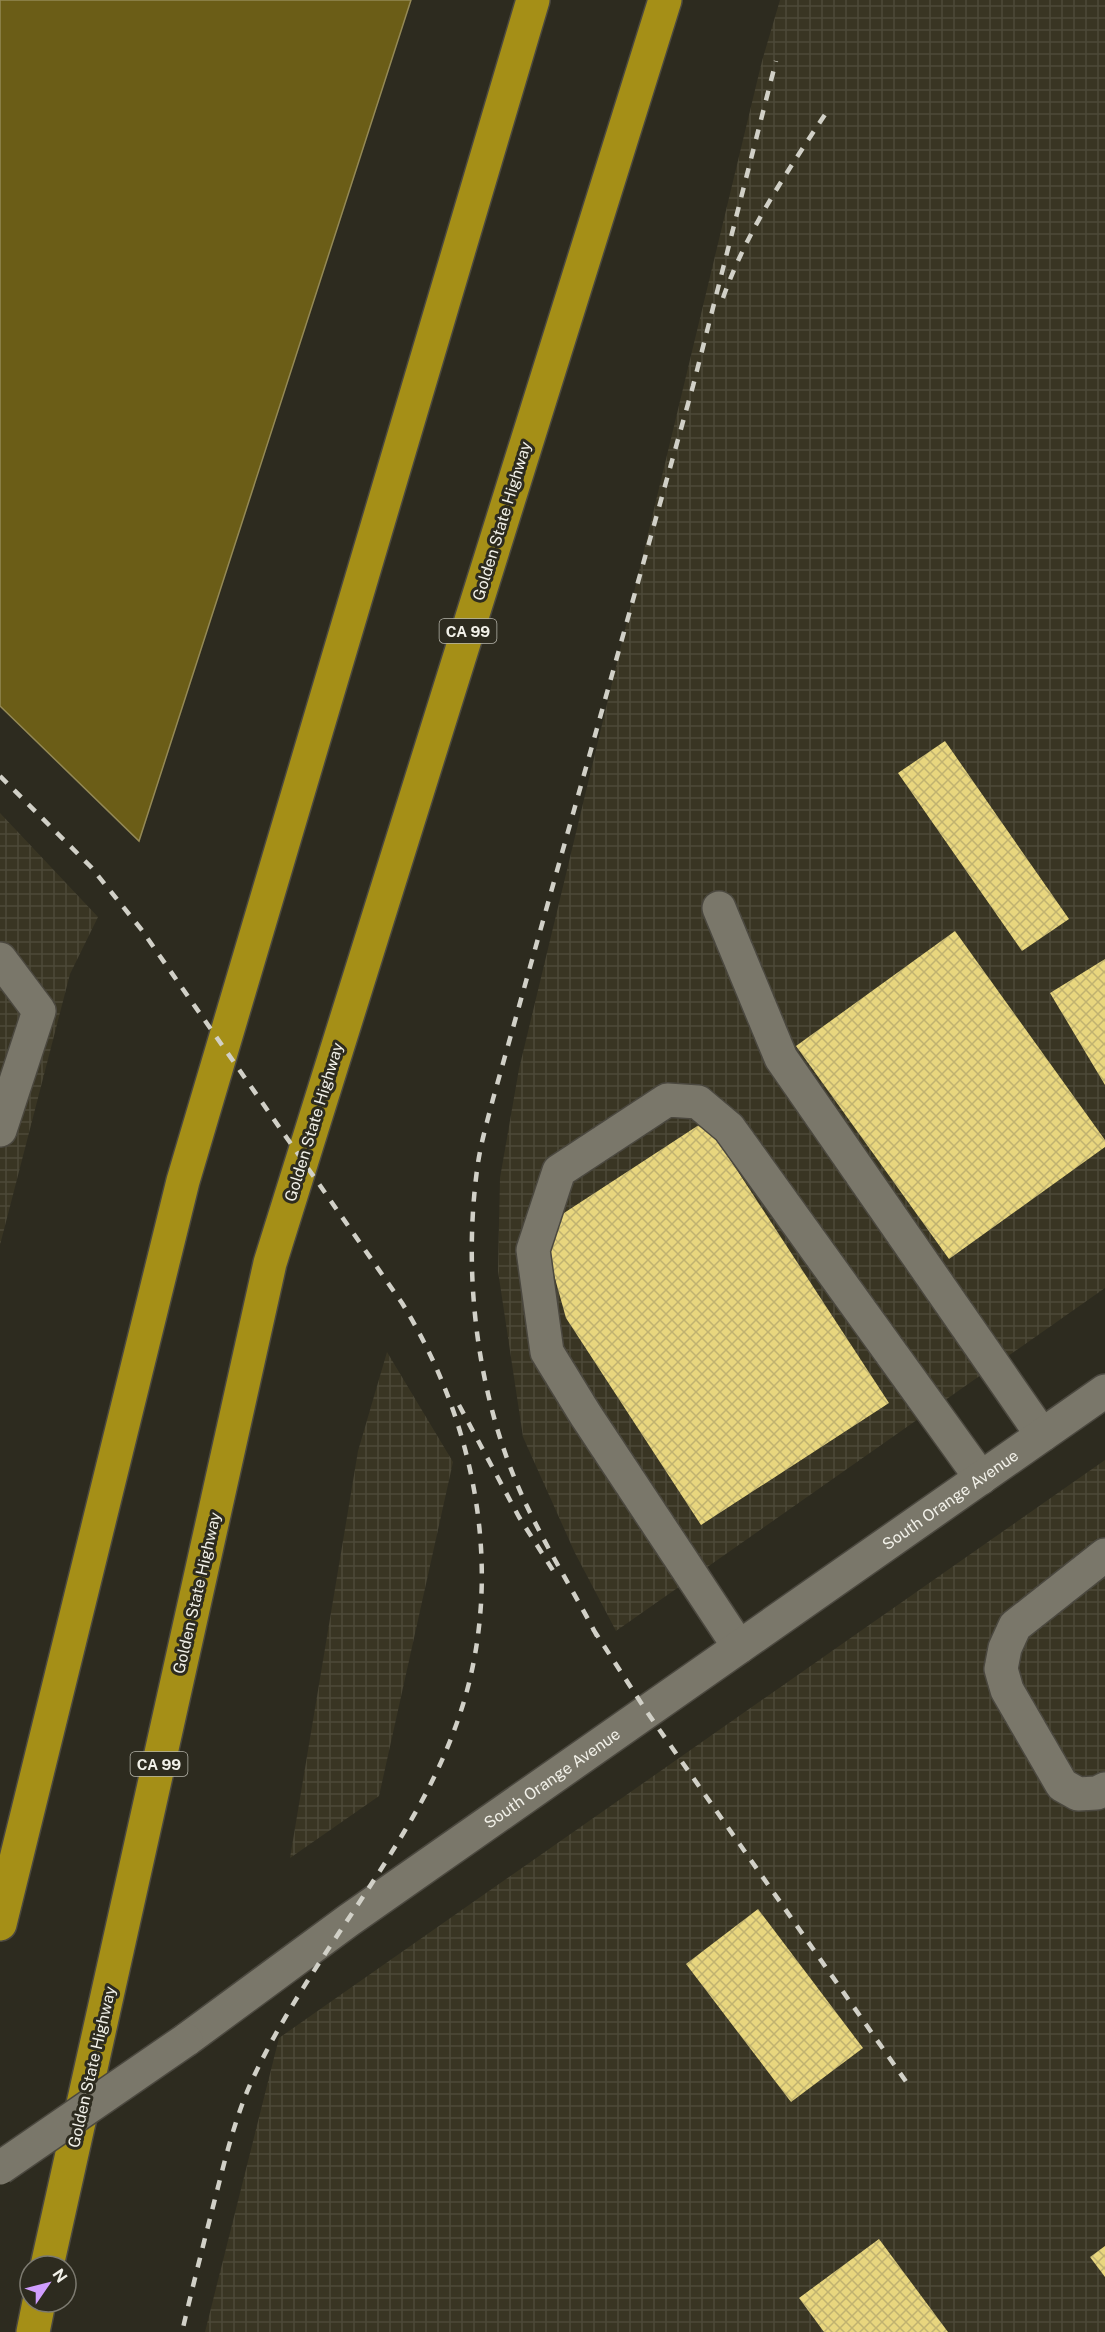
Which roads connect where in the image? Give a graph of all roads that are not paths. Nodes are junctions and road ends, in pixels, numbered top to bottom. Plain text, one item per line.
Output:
1 (532, 0) edge
2 (665, 0) edge
3 (719, 908) dead end
4 (0, 959) edge
5 (0, 1130) edge
6 (1105, 1391) edge
7 (1042, 1435) junction
8 (981, 1478) junction
9 (1105, 1555) edge
10 (739, 1647) junction
11 (1105, 1789) edge
12 (0, 1924) edge
13 (0, 2168) edge
14 (50, 2254) edge
15 (37, 2314) edge
16 (33, 2332) edge

1 - 12 highway
2 - 14 highway, Golden State Highway / CA 99
3 - 7 street
4 - 5 street
6 - 7 street, South Orange Avenue
7 - 8 street, South Orange Avenue
8 - 10 street, South Orange Avenue
8 - 10 street
9 - 11 street
10 - 13 street, South Orange Avenue, bridge
15 - 16 highway

